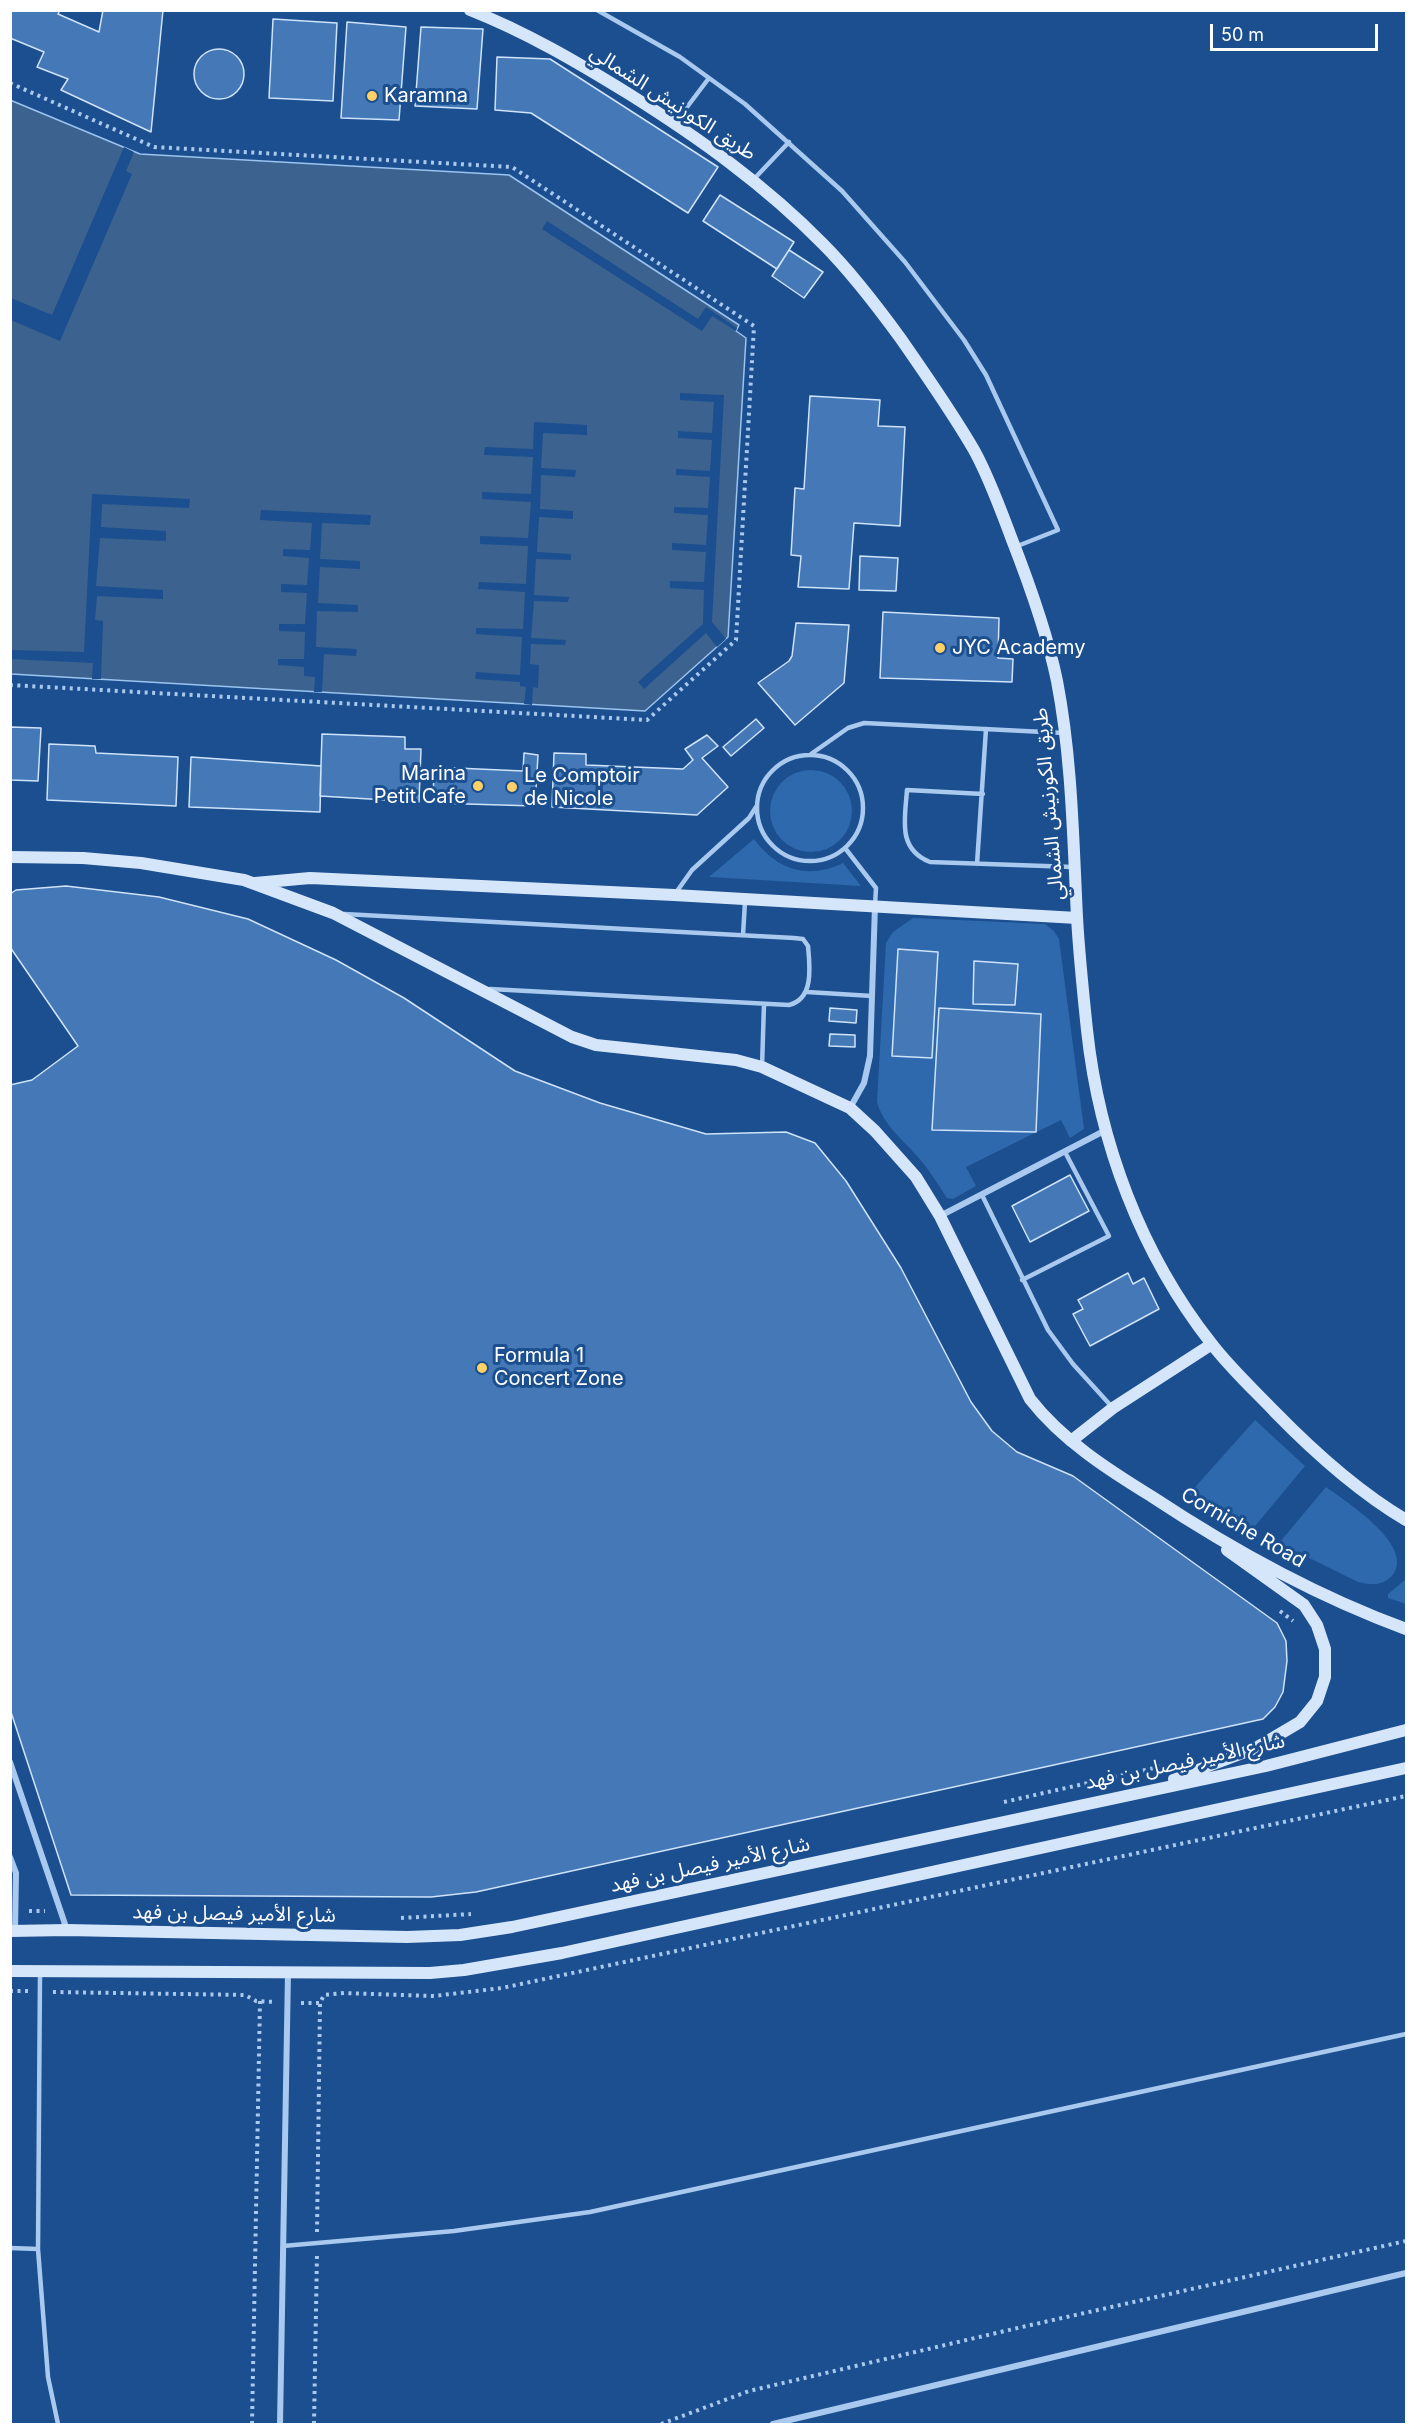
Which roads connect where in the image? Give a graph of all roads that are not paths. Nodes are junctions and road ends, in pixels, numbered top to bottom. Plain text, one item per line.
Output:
1 (470, 10) edge
2 (597, 10) edge
3 (709, 78) junction
4 (675, 123) junction
5 (789, 142) junction
6 (753, 180) junction
7 (1015, 547) junction
8 (986, 729) junction
9 (1064, 733) junction
10 (811, 754) junction
11 (983, 794) junction
12 (756, 807) junction
13 (845, 848) junction
14 (10, 857) edge
15 (977, 864) junction
16 (1076, 867) junction
17 (251, 883) junction
18 (674, 895) junction
19 (746, 899) junction
20 (875, 906) junction
21 (333, 914) junction
22 (1077, 918) junction
23 (743, 935) junction
24 (477, 988) junction
25 (807, 992) junction
26 (872, 996) junction
27 (764, 1004) junction
28 (762, 1067) junction
29 (850, 1108) junction
30 (1106, 1130) junction
31 (1065, 1152) junction
32 (982, 1195) junction
33 (940, 1216) junction
34 (1022, 1280) junction
35 (1212, 1344) junction
36 (1113, 1408) junction
37 (1071, 1441) junction
38 (1160, 1502) junction
39 (1407, 1520) edge
40 (1407, 1629) edge
41 (1407, 1730) edge
42 (10, 1762) edge
43 (1407, 1768) edge
44 (1138, 1793) junction
45 (10, 1857) edge
46 (67, 1930) junction
47 (13, 1931) edge
48 (10, 1971) edge
49 (40, 1972) junction
50 (288, 1972) junction
51 (1407, 2034) edge
52 (283, 2246) junction
53 (10, 2248) edge
54 (38, 2249) junction
55 (1407, 2273) edge
56 (58, 2424) edge
57 (280, 2424) edge
58 (773, 2424) edge

1 - 4 main road, طريق الكورنيش الشمالي
2 - 3 lane
3 - 4 lane
3 - 5 lane
4 - 6 main road, طريق الكورنيش الشمالي
5 - 6 lane
5 - 7 lane
6 - 7 main road, طريق الكورنيش الشمالي
7 - 9 main road, طريق الكورنيش الشمالي
8 - 9 lane
8 - 10 lane
8 - 11 lane
9 - 16 main road, طريق الكورنيش الشمالي
10 - 12 lane
10 - 13 lane
11 - 15 lane
11 - 15 lane
12 - 13 lane
12 - 18 lane
13 - 20 lane
14 - 17 main road
15 - 16 lane
16 - 22 main road, طريق الكورنيش الشمالي
17 - 18 main road
17 - 21 main road, Corniche Road
18 - 19 main road
19 - 20 main road
19 - 23 lane
20 - 22 main road
20 - 26 street
21 - 23 lane
21 - 24 main road, Corniche Road
22 - 30 main road, طريق الكورنيش الشمالي
23 - 25 lane
24 - 27 lane
24 - 28 main road, Corniche Road
25 - 26 lane
25 - 27 lane
26 - 29 street
27 - 28 lane
28 - 29 main road, Corniche Road
29 - 33 main road, Corniche Road
30 - 31 street
30 - 35 main road, طريق الكورنيش الشمالي
31 - 32 street
31 - 34 lane
32 - 33 street
32 - 34 lane
33 - 37 main road, Corniche Road
34 - 36 lane
35 - 36 main road
35 - 39 main road, طريق الكورنيش الشمالي
36 - 37 main road
37 - 38 main road, Corniche Road
38 - 40 main road, Corniche Road
38 - 44 main road
41 - 44 main road, شارع الأمير فيصل بن فهد
42 - 46 street
43 - 50 main road
44 - 46 main road, شارع الأمير فيصل بن فهد
45 - 47 street
46 - 47 main road, شارع الأمير فيصل بن فهد
48 - 49 main road
49 - 50 main road
49 - 54 lane
50 - 52 street
51 - 52 lane
52 - 57 street
53 - 54 lane
54 - 56 lane
55 - 58 street

